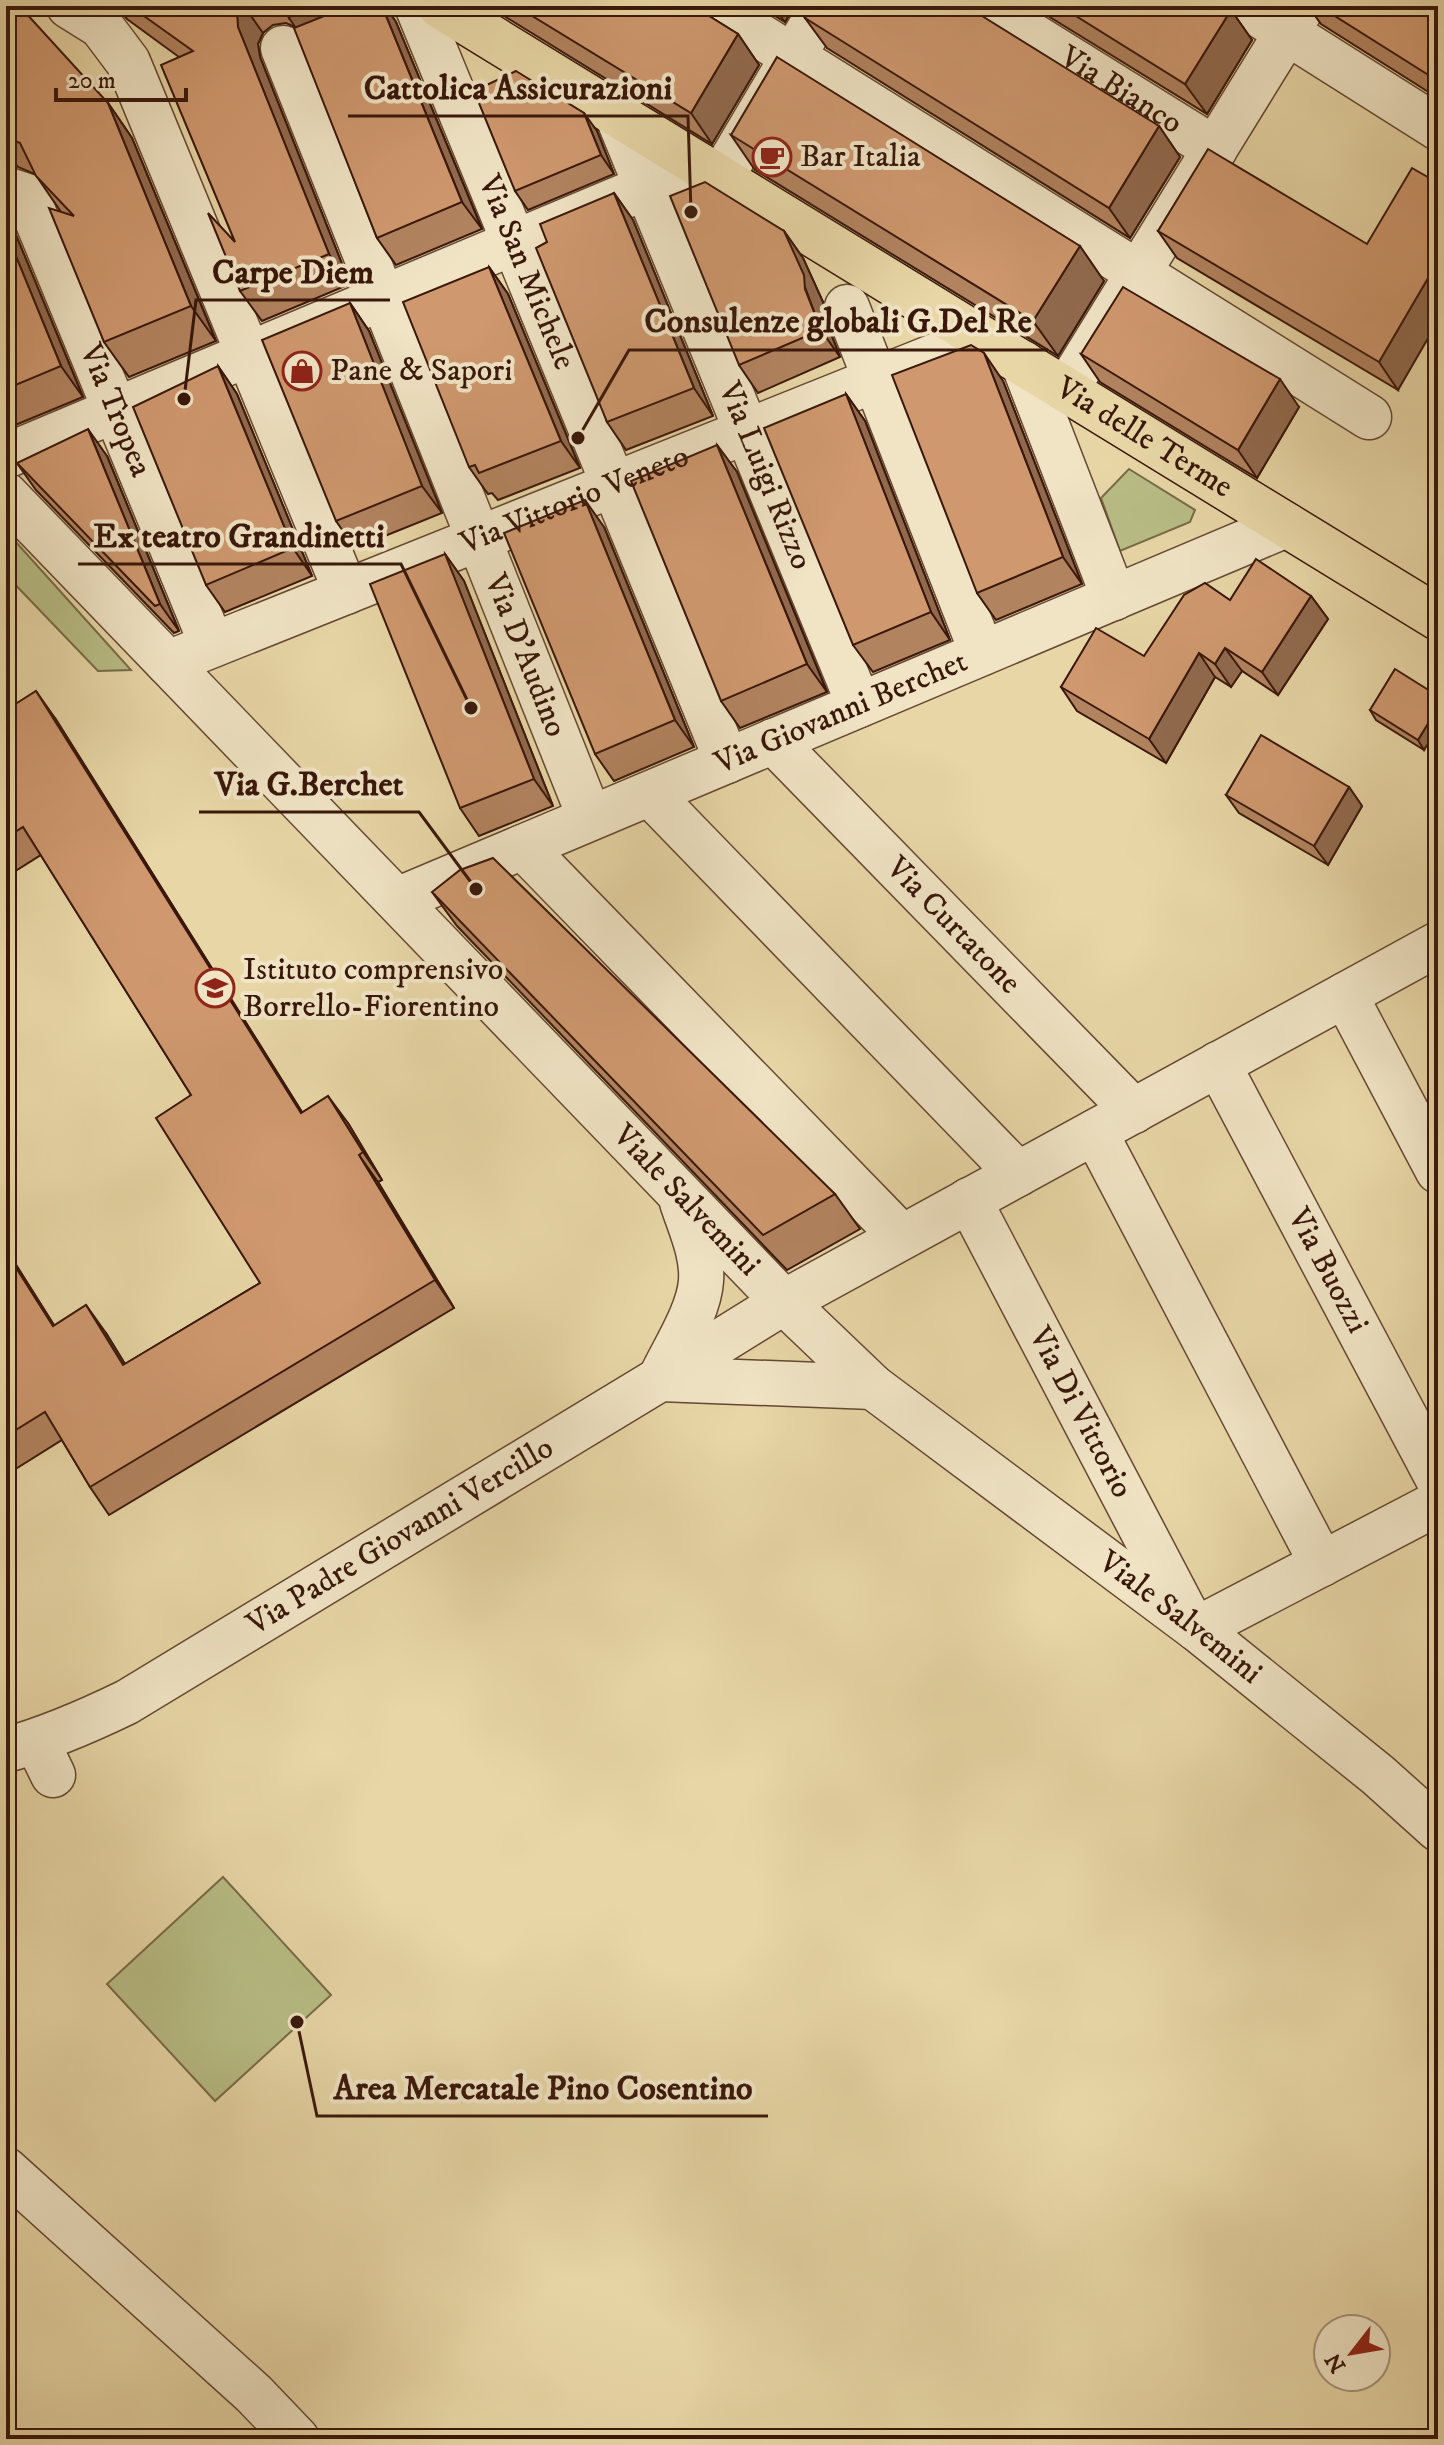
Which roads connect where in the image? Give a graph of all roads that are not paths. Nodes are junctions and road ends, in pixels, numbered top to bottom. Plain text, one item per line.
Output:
1 (69, 6) edge
2 (417, 6) edge
3 (440, 6) edge
4 (712, 6) edge
5 (823, 6) edge
6 (985, 6) edge
7 (1245, 6) edge
8 (1295, 19) edge
9 (283, 48) edge
10 (793, 56) junction
11 (617, 115) junction
12 (1438, 128) edge
13 (1215, 149) junction
14 (710, 171) junction
15 (647, 186) junction
16 (6, 189) edge
17 (514, 242) junction
18 (1138, 272) junction
19 (382, 298) junction
20 (847, 307) dead end
21 (980, 338) junction
22 (249, 354) junction
23 (1023, 363) junction
24 (875, 380) junction
25 (1066, 390) junction
26 (115, 410) junction
27 (1369, 417) dead end
28 (747, 431) junction
29 (6, 456) edge
30 (613, 484) junction
31 (6, 495) edge
32 (1286, 525) junction
33 (478, 538) junction
34 (346, 592) junction
35 (1114, 598) junction
36 (1438, 618) edge
37 (212, 645) junction
38 (982, 653) junction
39 (168, 663) junction
40 (859, 705) junction
41 (773, 741) junction
42 (727, 761) junction
43 (650, 794) junction
44 (590, 818) junction
45 (523, 847) junction
46 (397, 900) junction
47 (1438, 944) edge
48 (1345, 995) junction
49 (1218, 1064) junction
50 (1134, 1111) junction
51 (1095, 1132) junction
52 (1438, 1171) edge
53 (1018, 1174) junction
54 (678, 1193) junction
55 (969, 1200) junction
56 (902, 1237) junction
57 (784, 1302) junction
58 (660, 1379) junction
59 (873, 1387) junction
60 (1438, 1479) edge
61 (1438, 1503) edge
62 (1322, 1564) junction
63 (1194, 1628) junction
64 (32, 1756) edge
65 (1438, 1829) edge
66 (6, 2170) edge
67 (297, 2439) edge

1 - 22 street
2 - 17 street, Via San Michele
3 - 11 main road, Via delle Terme
4 - 10 street
5 - 10 street
6 - 13 street, Via Bianco
7 - 8 street
8 - 12 street
8 - 13 street
9 - 19 street, Via D'Audino
10 - 14 street
10 - 18 street
11 - 14 main road, Via delle Terme
11 - 15 street, Via Luigi Rizzo
13 - 18 street
14 - 15 street
14 - 21 main road, Via delle Terme
15 - 17 street
15 - 28 street, Via Luigi Rizzo
16 - 26 street, Via Tropea
17 - 19 street
17 - 30 street, Via San Michele
18 - 25 street
18 - 27 street
19 - 22 street
19 - 33 street, Via D'Audino
20 - 24 street
21 - 23 main road, Via delle Terme
21 - 24 street, Via Vittorio Veneto
22 - 26 street
22 - 34 street
23 - 25 main road, Via delle Terme
23 - 35 street
24 - 28 street, Via Vittorio Veneto
24 - 38 street
25 - 32 main road, Via delle Terme
26 - 29 street
26 - 37 street, Via Tropea
28 - 30 street, Via Vittorio Veneto
28 - 40 street, Via Luigi Rizzo
30 - 33 street, Via Vittorio Veneto
30 - 42 street, Via San Michele
31 - 39 street, Viale Salvemini
32 - 35 street, Via Giovanni Berchet
32 - 36 main road, Via delle Terme
33 - 34 street, Via Vittorio Veneto
33 - 44 street, Via D'Audino
34 - 37 street, Via Vittorio Veneto
35 - 38 street, Via Giovanni Berchet
37 - 39 street, Via Vittorio Veneto
38 - 40 street, Via Giovanni Berchet
39 - 46 street, Viale Salvemini
40 - 41 street, Via Giovanni Berchet
41 - 42 street, Via Giovanni Berchet
41 - 50 street, Via Curtatone
42 - 43 street, Via Giovanni Berchet
43 - 44 street, Via Giovanni Berchet
43 - 53 street
44 - 45 street, Via Giovanni Berchet
45 - 46 street, Via Giovanni Berchet
45 - 56 street
46 - 54 street, Viale Salvemini
47 - 48 street, Via Padre Giovanni Vercillo
48 - 49 street, Via Padre Giovanni Vercillo
48 - 52 street
49 - 50 street, Via Padre Giovanni Vercillo
49 - 60 street, Via Buozzi
50 - 51 street, Via Padre Giovanni Vercillo
51 - 53 street, Via Padre Giovanni Vercillo
51 - 62 street
53 - 55 street, Via Padre Giovanni Vercillo
54 - 57 street, Viale Salvemini
54 - 58 street
55 - 56 street, Via Padre Giovanni Vercillo
55 - 63 street, Via Di Vittorio
56 - 57 street, Via Padre Giovanni Vercillo
57 - 58 street, Via Padre Giovanni Vercillo
57 - 59 street, Viale Salvemini
58 - 59 street
58 - 64 street, Via Padre Giovanni Vercillo
59 - 63 street, Viale Salvemini
61 - 62 street
62 - 63 street
63 - 65 street, Viale Salvemini
66 - 67 street

